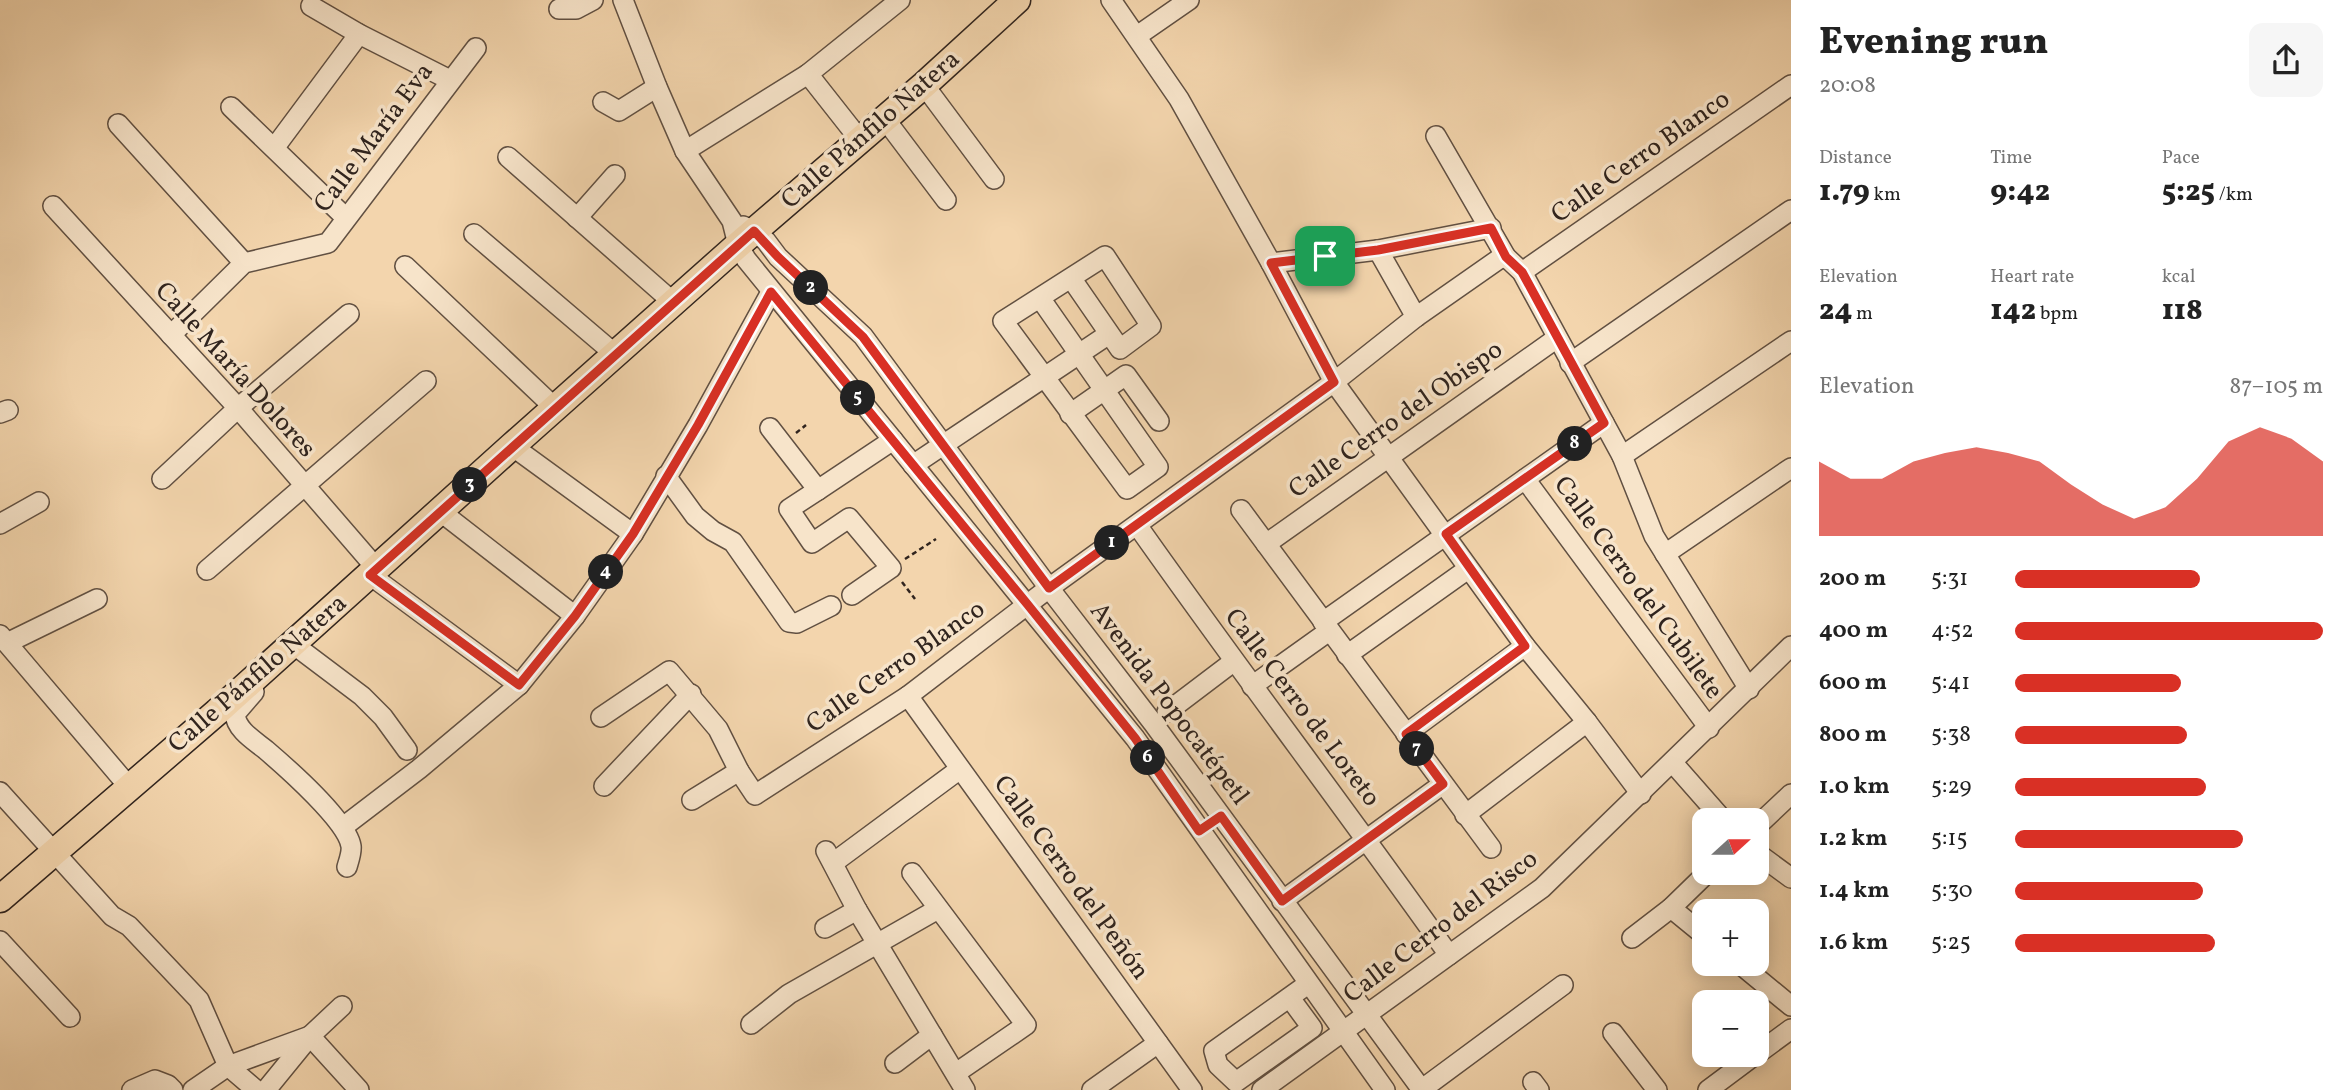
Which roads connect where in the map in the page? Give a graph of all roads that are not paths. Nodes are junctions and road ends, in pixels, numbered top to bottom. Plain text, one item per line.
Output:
1 (593, 0) edge
2 (623, 0) edge
3 (900, 0) edge
4 (1017, 0) edge
5 (1111, 0) edge
6 (1189, 0) edge
7 (311, 6) dead end
8 (559, 9) dead end
9 (359, 34) junction
10 (1137, 36) junction
11 (476, 48) dead end
12 (808, 74) junction
13 (450, 80) junction
14 (924, 85) junction
15 (1791, 85) edge
16 (657, 87) junction
17 (603, 102) dead end
18 (231, 107) dead end
19 (885, 119) junction
20 (118, 124) dead end
21 (1436, 136) dead end
22 (860, 140) junction
23 (275, 147) junction
24 (685, 151) junction
25 (508, 157) dead end
26 (615, 175) dead end
27 (994, 179) dead end
28 (946, 200) dead end
29 (53, 206) dead end
30 (1791, 211) edge
31 (346, 218) junction
32 (577, 218) junction
33 (1491, 228) junction
34 (742, 232) junction
35 (474, 234) dead end
36 (1378, 250) junction
37 (778, 257) junction
38 (1506, 257) junction
39 (244, 263) junction
40 (1271, 263) junction
41 (405, 266) dead end
42 (1522, 272) junction
43 (759, 273) junction
44 (1070, 278) junction
45 (771, 292) junction
46 (1040, 298) junction
47 (674, 303) junction
48 (349, 314) dead end
49 (1416, 317) junction
50 (171, 335) junction
51 (1557, 338) junction
52 (1791, 341) edge
53 (1115, 342) junction
54 (616, 355) junction
55 (1079, 355) junction
56 (1570, 363) junction
57 (1043, 379) junction
58 (426, 381) dead end
59 (1334, 382) junction
60 (1104, 390) junction
61 (237, 408) junction
62 (555, 408) junction
63 (1070, 414) junction
64 (1159, 421) dead end
65 (1604, 423) junction
66 (769, 428) dead end
67 (893, 440) junction
68 (941, 444) junction
69 (512, 446) junction
70 (1622, 456) junction
71 (1389, 458) junction
72 (914, 465) junction
73 (1791, 468) edge
74 (666, 476) junction
75 (162, 479) dead end
76 (1525, 479) junction
77 (303, 485) junction
78 (817, 489) junction
79 (38, 502) dead end
80 (1241, 509) dead end
81 (441, 512) junction
82 (0, 524) edge
83 (1137, 526) junction
84 (633, 534) junction
85 (1446, 534) junction
86 (1266, 544) junction
87 (1665, 554) junction
88 (1468, 569) junction
89 (207, 570) dead end
90 (373, 572) junction
91 (1049, 588) junction
92 (852, 595) dead end
93 (97, 599) dead end
94 (1028, 605) junction
95 (831, 606) dead end
96 (575, 616) junction
97 (1326, 626) junction
98 (4, 639) edge
99 (293, 644) junction
100 (1525, 646) junction
101 (1791, 646) edge
102 (1347, 655) junction
103 (1233, 662) junction
104 (258, 674) junction
105 (519, 685) junction
106 (1252, 686) junction
107 (1749, 690) junction
108 (691, 694) junction
109 (908, 696) junction
110 (1167, 712) dead end
111 (212, 715) junction
112 (601, 717) dead end
113 (1587, 722) junction
114 (1709, 728) junction
115 (244, 732) junction
116 (1406, 734) junction
117 (407, 750) dead end
118 (1673, 763) junction
119 (960, 769) junction
120 (739, 771) junction
121 (1443, 784) junction
122 (604, 786) dead end
123 (130, 788) junction
124 (0, 792) edge
125 (1641, 794) junction
126 (1791, 794) edge
127 (692, 800) dead end
128 (1713, 808) edge
129 (1465, 815) junction
130 (1769, 815) edge
131 (1221, 816) junction
132 (343, 827) junction
133 (1199, 831) junction
134 (1367, 839) junction
135 (1491, 848) dead end
136 (54, 852) junction
137 (1769, 861) edge
138 (347, 867) dead end
139 (912, 873) dead end
140 (1791, 878) edge
141 (1694, 886) edge
142 (0, 899) edge
143 (1282, 901) junction
144 (1671, 908) junction
145 (938, 909) junction
146 (857, 910) junction
147 (1692, 925) edge
148 (825, 928) dead end
149 (1632, 938) dead end
150 (0, 941) edge
151 (877, 944) junction
152 (1450, 955) junction
153 (1755, 976) edge
154 (1308, 984) junction
155 (1563, 985) dead end
156 (1290, 998) junction
157 (342, 1006) dead end
158 (1791, 1006) edge
159 (1368, 1015) junction
160 (70, 1017) dead end
161 (751, 1024) dead end
162 (1791, 1029) edge
163 (1343, 1033) junction
164 (1613, 1033) dead end
165 (932, 1035) junction
166 (310, 1036) junction
167 (1158, 1043) junction
168 (1769, 1044) edge
169 (895, 1063) dead end
170 (228, 1066) junction
171 (1737, 1067) edge
172 (960, 1081) edge
173 (132, 1090) edge
174 (173, 1090) edge
175 (193, 1090) edge
176 (256, 1090) edge
177 (266, 1090) edge
178 (359, 1090) edge
179 (1092, 1090) edge
180 (1192, 1090) edge
181 (1262, 1090) edge
182 (1385, 1090) edge
183 (1422, 1090) edge
184 (1657, 1090) edge
185 (1708, 1090) edge

1 - 8 street
2 - 16 street
3 - 12 street
4 - 14 main road, Calle Pánfilo Natera
5 - 10 street
6 - 10 street
7 - 9 street
9 - 13 street
9 - 23 street
10 - 40 street
11 - 13 street, Calle María Eva
12 - 22 street
12 - 24 street
13 - 31 street, Calle María Eva
14 - 19 main road, Calle Pánfilo Natera
14 - 27 street
15 - 42 street, Calle Cerro Blanco
16 - 17 street
16 - 24 street
18 - 23 street
19 - 22 main road, Calle Pánfilo Natera
19 - 28 street
20 - 39 street
21 - 33 street
22 - 34 main road, Calle Pánfilo Natera
23 - 31 street
24 - 34 street
25 - 32 street
26 - 32 street
29 - 50 street, Calle María Dolores
30 - 56 street
31 - 39 street, Calle María Eva
32 - 47 street
33 - 36 street
33 - 38 street
34 - 37 street, Avenida Popocatépetl
34 - 43 street, Avenida Popocatépetl
34 - 47 main road, Calle Pánfilo Natera
35 - 54 street
36 - 40 street
36 - 49 street
37 - 43 street
37 - 68 street, Avenida Popocatépetl
38 - 42 street
38 - 49 street, Calle Cerro Blanco
39 - 50 street
40 - 59 street
41 - 62 street
42 - 51 street
43 - 45 street, Avenida Popocatépetl
44 - 46 street
44 - 53 street
44 - 53 street
45 - 67 street, Avenida Popocatépetl
45 - 74 street
46 - 55 street
46 - 57 street
47 - 54 main road, Calle Pánfilo Natera
48 - 61 street
49 - 59 street, Calle Cerro Blanco
50 - 61 street, Calle María Dolores
51 - 56 street
51 - 71 street, Calle Cerro del Obispo
52 - 70 street
53 - 55 street
54 - 62 main road, Calle Pánfilo Natera
55 - 57 street
55 - 60 street
56 - 65 street
57 - 63 street
57 - 68 street
58 - 77 street
59 - 71 street
59 - 83 street, Calle Cerro Blanco
60 - 63 street
60 - 63 street
60 - 64 street
61 - 75 street
61 - 77 street, Calle María Dolores
62 - 69 main road, Calle Pánfilo Natera
65 - 70 street
65 - 76 street
66 - 78 street
67 - 72 street, Avenida Popocatépetl
67 - 78 street
68 - 72 street
68 - 91 street, Avenida Popocatépetl
69 - 81 main road, Calle Pánfilo Natera
69 - 84 street
70 - 87 street
71 - 85 street
71 - 86 street, Calle Cerro del Obispo
72 - 94 street, Avenida Popocatépetl
73 - 87 street
74 - 84 street
74 - 95 street
76 - 85 street
76 - 114 street, Calle Cerro del Cubilete
77 - 89 street
77 - 90 street, Calle María Dolores
78 - 92 street
79 - 82 street
80 - 86 street
81 - 90 main road, Calle Pánfilo Natera
81 - 96 street
83 - 91 street, Calle Cerro Blanco
83 - 103 street, Calle Cerro de Loreto
84 - 96 street
85 - 88 street
85 - 97 street
86 - 97 street
87 - 107 street
88 - 100 street
88 - 102 street
90 - 99 main road, Calle Pánfilo Natera
90 - 105 street, Calle María Dolores
91 - 94 street, Calle Cerro Blanco
91 - 131 street, Avenida Popocatépetl
93 - 98 street
94 - 109 street, Calle Cerro Blanco
94 - 133 street, Avenida Popocatépetl
96 - 105 street
97 - 102 street
97 - 106 street
98 - 123 street
99 - 104 main road, Calle Pánfilo Natera
99 - 117 street
100 - 113 street
100 - 116 street
101 - 107 street, Calle Cerro del Risco
102 - 116 street
103 - 106 street, Calle Cerro de Loreto
103 - 110 street
104 - 111 main road, Calle Pánfilo Natera
104 - 115 street
105 - 132 street
106 - 134 street, Calle Cerro de Loreto
107 - 114 street, Calle Cerro del Risco
108 - 112 street
108 - 120 street
108 - 122 street
109 - 119 street, Calle Cerro del Peñón
109 - 120 street, Calle Cerro Blanco
111 - 115 street
111 - 123 main road, Calle Pánfilo Natera
113 - 125 street
113 - 129 street
114 - 118 street, Calle Cerro del Risco
115 - 132 street
116 - 121 street
118 - 125 street, Calle Cerro del Risco
118 - 128 street
119 - 146 street
119 - 167 street, Calle Cerro del Peñón
120 - 127 street
121 - 129 street
121 - 134 street
123 - 136 main road, Calle Pánfilo Natera
124 - 136 street
125 - 152 street, Calle Cerro del Risco
126 - 130 street
129 - 135 street
131 - 133 street
131 - 143 street, Avenida Popocatépetl
132 - 138 street
133 - 154 street, Avenida Popocatépetl
134 - 143 street
134 - 152 street, Calle Cerro de Loreto
136 - 142 main road, Calle Pánfilo Natera
136 - 170 street
137 - 140 street
139 - 145 street
141 - 144 street
143 - 159 street, Avenida Popocatépetl
144 - 147 street
144 - 149 street
145 - 151 street
145 - 172 street
146 - 148 street
146 - 151 street
150 - 160 street
151 - 161 street
151 - 165 street
152 - 159 street, Calle Cerro del Risco
153 - 158 street
154 - 156 street
154 - 163 street, Avenida Popocatépetl
155 - 183 street
156 - 156 street
157 - 166 street
159 - 163 street, Calle Cerro del Risco
159 - 183 street, Avenida Popocatépetl
162 - 168 street
163 - 181 street, Calle Cerro del Risco
163 - 182 street, Avenida Popocatépetl
164 - 184 street
165 - 169 street
165 - 172 street
166 - 170 street
166 - 177 street
166 - 178 street
167 - 179 street
167 - 180 street, Calle Cerro del Peñón
170 - 175 street
170 - 176 street
171 - 185 street
173 - 174 street

